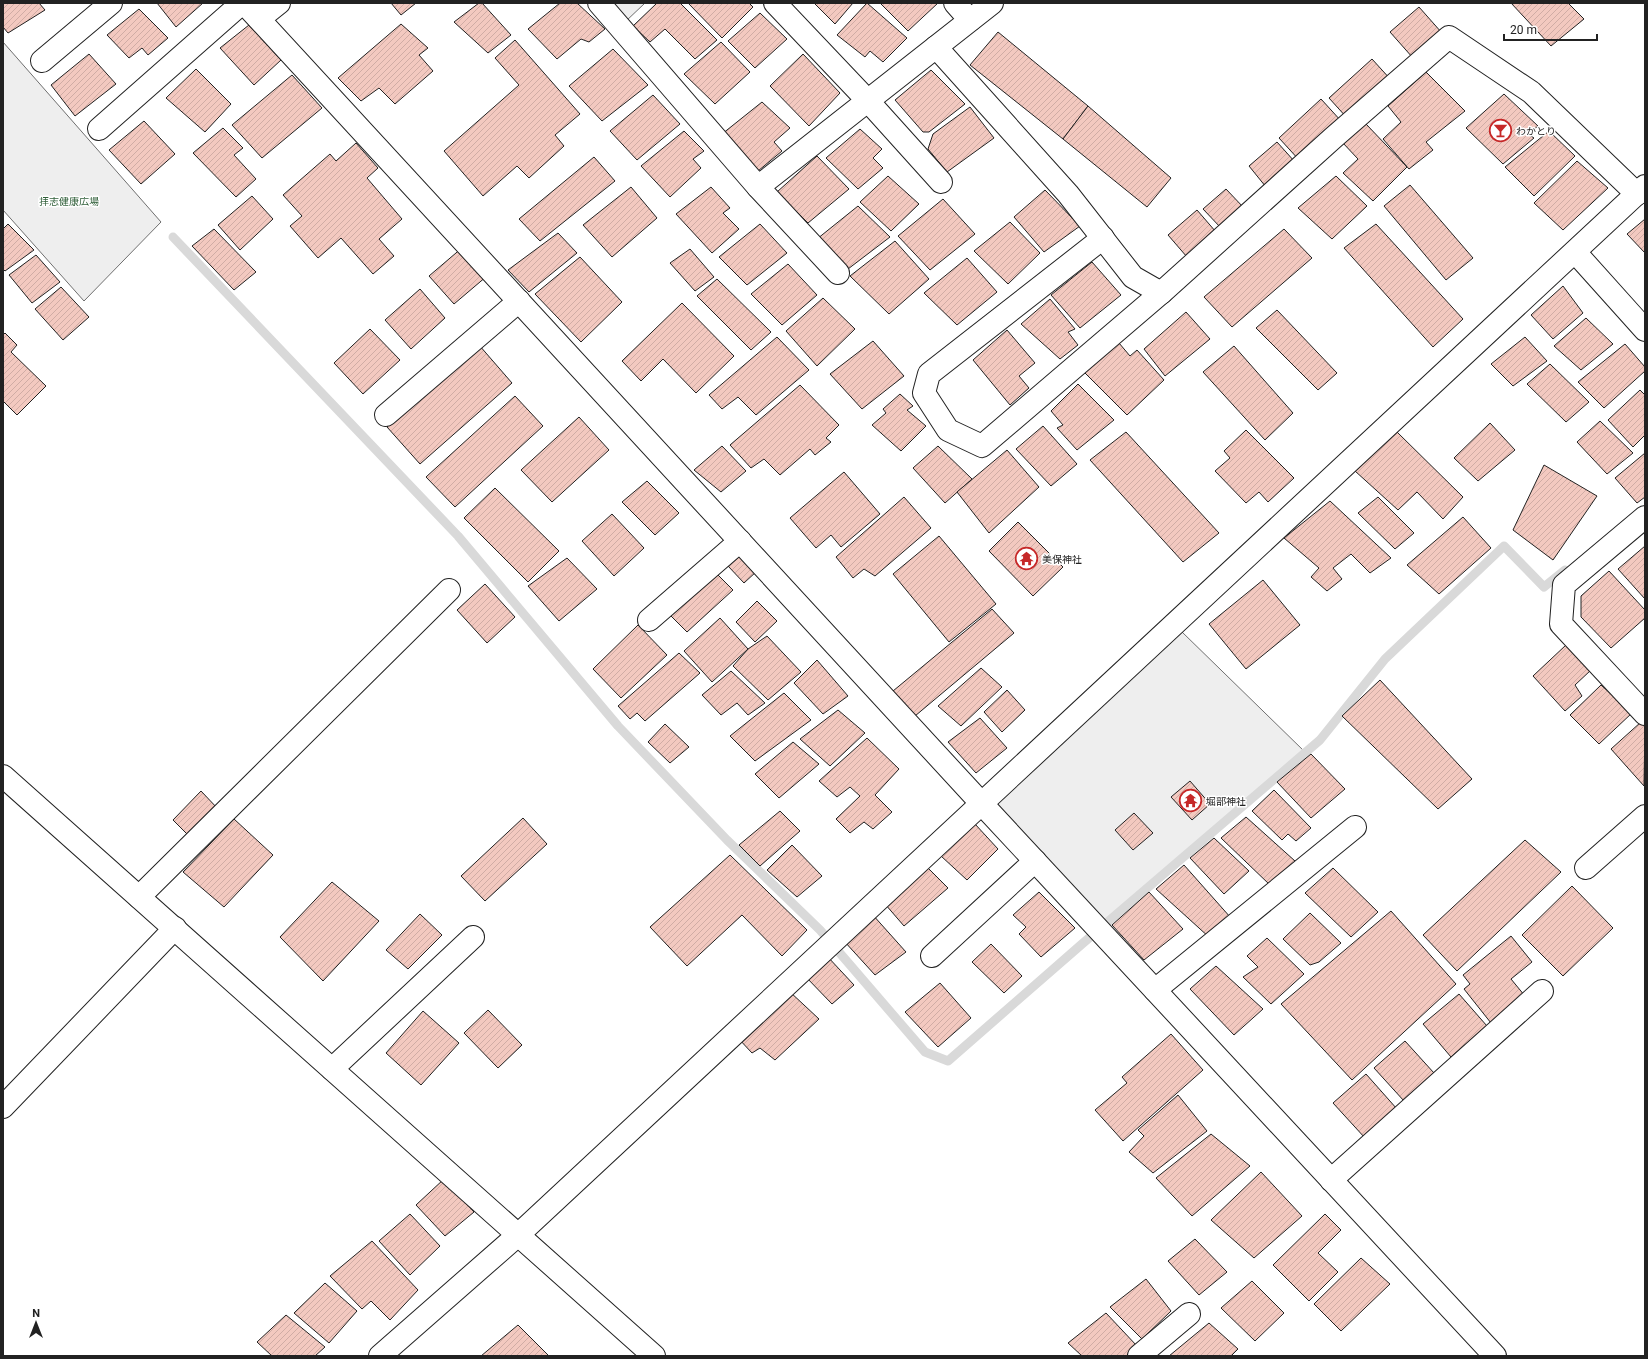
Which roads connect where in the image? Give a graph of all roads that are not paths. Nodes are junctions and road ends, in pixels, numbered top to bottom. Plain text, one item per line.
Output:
1 (111, 3) edge
2 (243, 3) edge
3 (279, 3) edge
4 (599, 3) edge
5 (775, 3) edge
6 (955, 3) edge
7 (992, 3) edge
8 (259, 20) junction
9 (970, 20) junction
10 (936, 47) junction
11 (42, 61) dead end
12 (868, 101) junction
13 (99, 129) dead end
14 (941, 182) dead end
15 (758, 187) junction
16 (1641, 190) edge
17 (1103, 238) junction
18 (1575, 252) junction
19 (838, 273) dead end
20 (1161, 293) junction
21 (519, 301) junction
22 (1645, 330) edge
23 (386, 415) dead end
24 (1645, 516) edge
25 (740, 541) junction
26 (449, 590) dead end
27 (649, 620) dead end
28 (1645, 714) edge
29 (3, 776) edge
30 (982, 804) junction
31 (1645, 816) edge
32 (1355, 827) dead end
33 (1035, 861) junction
34 (1586, 868) dead end
35 (139, 897) junction
36 (174, 928) junction
37 (472, 937) dead end
38 (932, 956) dead end
39 (1155, 990) junction
40 (1542, 991) dead end
41 (332, 1069) junction
42 (3, 1107) edge
43 (1331, 1180) junction
44 (518, 1235) junction
45 (1189, 1314) dead end
46 (380, 1356) edge
47 (654, 1356) edge
48 (1139, 1356) edge
49 (1495, 1356) edge

1 - 11 street
2 - 8 street
2 - 13 street
3 - 8 street
4 - 15 street
5 - 12 street
6 - 9 street
7 - 9 street
8 - 21 street
9 - 10 street
10 - 12 street
10 - 17 street
12 - 14 street
12 - 15 street
15 - 19 street
16 - 18 street
16 - 20 street
17 - 20 street
17 - 20 street
18 - 22 street
18 - 30 street
21 - 23 street
21 - 25 street
24 - 28 street
25 - 27 street
25 - 30 street
26 - 35 street
29 - 35 street
30 - 33 street
30 - 44 street
31 - 34 street
32 - 39 street
33 - 38 street
33 - 39 street
35 - 36 street
36 - 41 street
36 - 42 street
37 - 41 street
39 - 43 street
40 - 43 street
41 - 44 street
43 - 49 street
44 - 46 street
44 - 47 street
45 - 48 street

